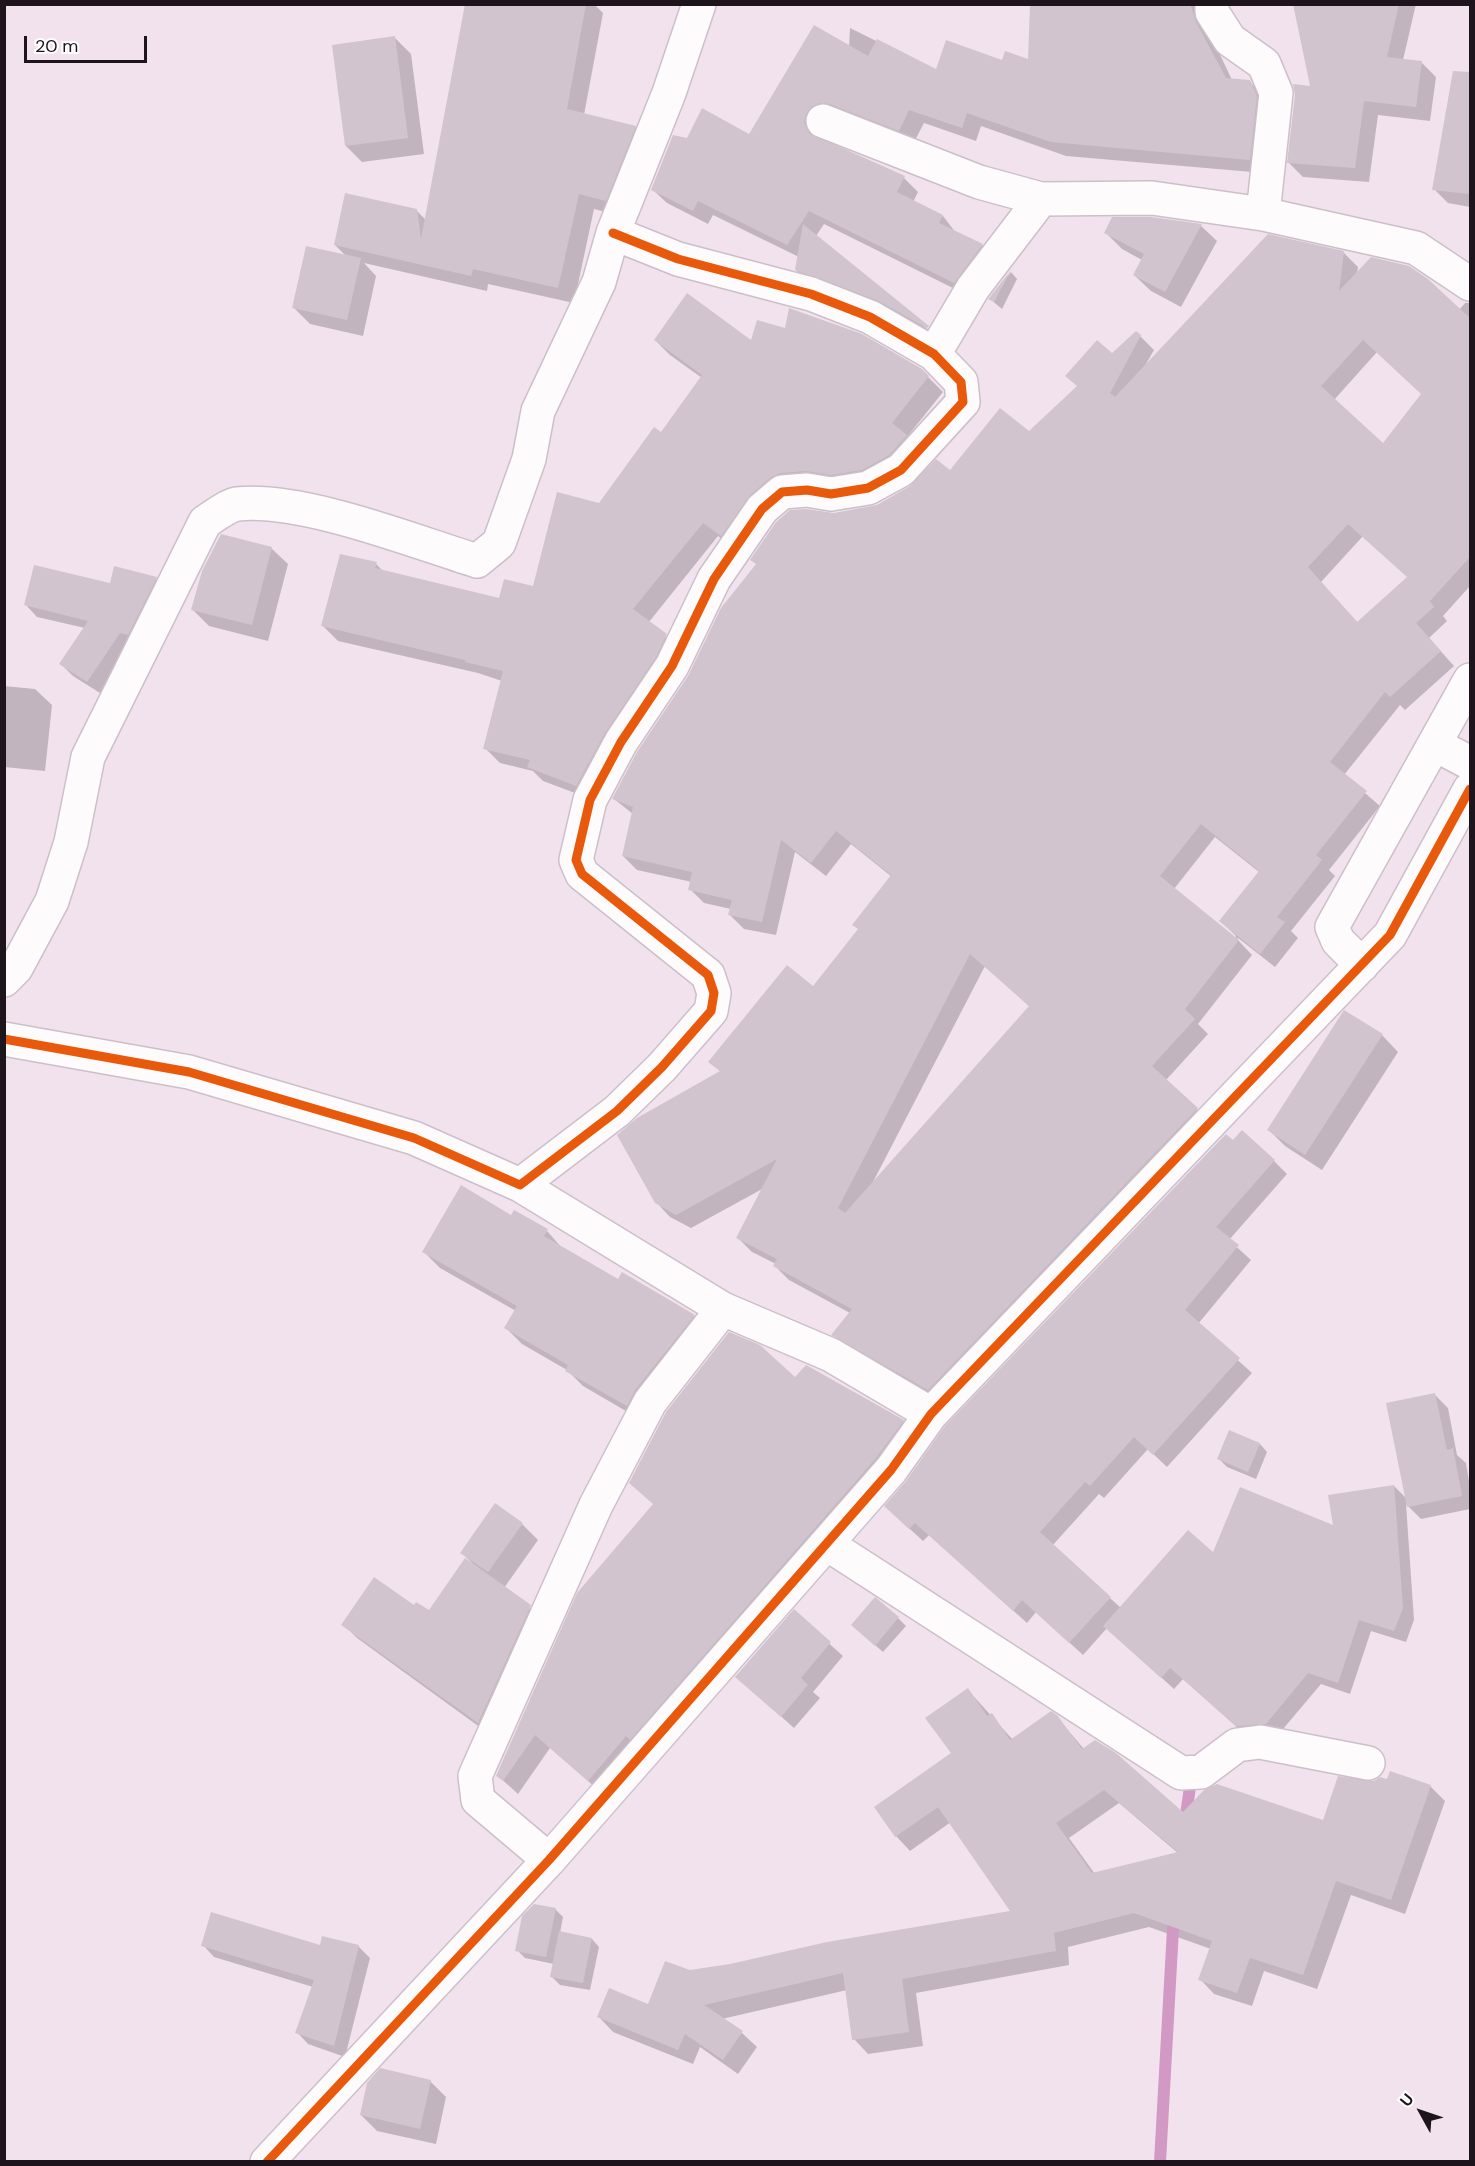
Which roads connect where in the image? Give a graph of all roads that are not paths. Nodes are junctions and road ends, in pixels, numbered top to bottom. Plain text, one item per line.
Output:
1 (699, 4) edge
2 (1212, 4) edge
3 (822, 121) dead end
4 (1041, 199) junction
5 (1263, 214) junction
6 (613, 233) junction
7 (1470, 284) edge
8 (934, 354) junction
9 (1470, 680) edge
10 (1436, 745) junction
11 (1470, 763) edge
12 (1470, 789) edge
13 (1362, 965) junction
14 (4, 980) edge
15 (4, 1038) edge
16 (520, 1185) junction
17 (723, 1309) junction
18 (931, 1414) junction
19 (827, 1544) junction
20 (1368, 1763) dead end
21 (549, 1860) junction
22 (267, 2162) edge

1 - 6 street
2 - 5 street
3 - 4 street
4 - 5 street
4 - 8 street
5 - 7 street
6 - 8 street
6 - 14 street
8 - 16 street
9 - 10 street
10 - 11 street
10 - 13 street
12 - 13 street
13 - 18 street
15 - 16 street
16 - 17 street
17 - 18 street
17 - 21 street
18 - 19 street
19 - 20 street
19 - 21 street
21 - 22 street

